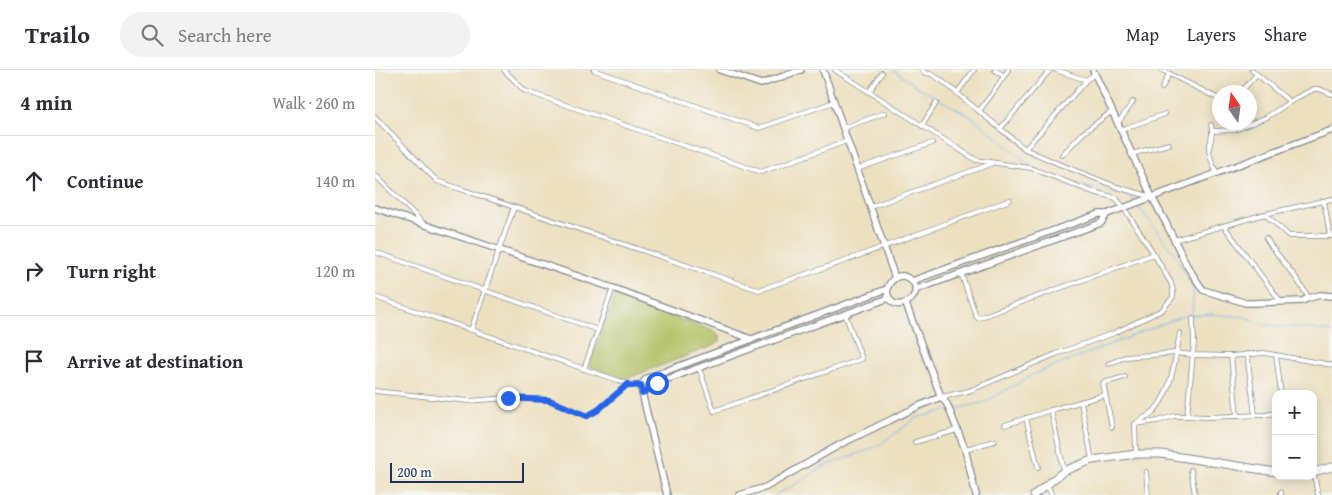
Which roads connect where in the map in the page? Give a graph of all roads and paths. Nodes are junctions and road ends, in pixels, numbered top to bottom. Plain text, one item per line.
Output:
1 (504, 70) edge
2 (595, 70) edge
3 (720, 70) edge
4 (801, 70) edge
5 (823, 70) edge
6 (835, 70) edge
7 (922, 70) edge
8 (974, 70) edge
9 (995, 70) edge
10 (1007, 70) edge
11 (1050, 70) edge
12 (1056, 70) edge
13 (1162, 70) edge
14 (1251, 70) edge
15 (1094, 72) edge
16 (882, 73) dead end
17 (1169, 74) junction
18 (1256, 75) junction
19 (1004, 76) junction
20 (1086, 80) junction
21 (1247, 85) edge
22 (1162, 88) dead end
23 (869, 92) junction
24 (957, 93) junction
25 (1332, 94) edge
26 (1212, 96) edge
27 (834, 102) junction
28 (1133, 102) dead end
29 (1291, 102) junction
30 (936, 103) dead end
31 (979, 111) junction
32 (1111, 112) junction
33 (885, 114) dead end
34 (1165, 114) dead end
35 (375, 117) edge
36 (1211, 124) dead end
37 (922, 126) junction
38 (1119, 127) junction
39 (843, 128) junction
40 (1000, 129) junction
41 (1332, 130) edge
42 (1213, 131) junction
43 (847, 141) junction
44 (932, 143) dead end
45 (1169, 144) dead end
46 (1025, 149) junction
47 (1131, 154) junction
48 (1062, 155) dead end
49 (993, 163) junction
50 (857, 169) junction
51 (1217, 174) junction
52 (375, 175) edge
53 (1152, 197) junction
54 (1332, 199) edge
55 (1010, 200) dead end
56 (1324, 201) junction
57 (870, 206) junction
58 (514, 207) junction
59 (375, 208) edge
60 (1124, 208) junction
61 (1107, 214) junction
62 (1265, 214) junction
63 (424, 225) junction
64 (1224, 226) junction
65 (1331, 236) edge
66 (1266, 238) dead end
67 (1174, 240) junction
68 (884, 246) junction
69 (499, 250) junction
70 (375, 252) edge
71 (1153, 254) junction
72 (961, 273) junction
73 (895, 278) junction
74 (912, 281) junction
75 (613, 288) junction
76 (887, 289) junction
77 (485, 290) junction
78 (915, 290) junction
79 (375, 296) edge
80 (1332, 296) edge
81 (889, 298) junction
82 (1309, 298) junction
83 (1282, 302) junction
84 (906, 304) junction
85 (845, 314) junction
86 (1193, 319) dead end
87 (471, 330) junction
88 (598, 330) junction
89 (1180, 332) dead end
90 (751, 339) junction
91 (1176, 353) junction
92 (1247, 354) junction
93 (1193, 355) junction
94 (1276, 355) junction
95 (1231, 356) junction
96 (1108, 364) dead end
97 (1332, 364) edge
98 (699, 368) junction
99 (584, 369) junction
100 (1125, 377) dead end
101 (628, 384) junction
102 (641, 385) junction
103 (1280, 390) edge
104 (375, 391) edge
105 (642, 394) junction
106 (1105, 395) junction
107 (941, 397) junction
108 (1081, 402) junction
109 (1051, 410) junction
110 (1272, 413) edge
111 (1255, 415) junction
112 (1187, 416) junction
113 (1237, 416) junction
114 (1026, 418) junction
115 (1135, 424) junction
116 (1005, 425) dead end
117 (1112, 427) dead end
118 (956, 428) junction
119 (995, 441) dead end
120 (915, 442) dead end
121 (965, 449) junction
122 (1136, 454) junction
123 (1092, 460) junction
124 (1037, 467) dead end
125 (1332, 467) edge
126 (1191, 470) dead end
127 (1064, 471) junction
128 (1272, 471) edge
129 (1146, 472) dead end
130 (1317, 472) edge
131 (1315, 480) edge
132 (1046, 486) junction
133 (667, 495) edge
134 (740, 495) edge
135 (975, 495) edge
136 (1034, 495) edge
137 (1051, 495) edge
138 (1148, 495) edge
139 (1195, 495) edge
140 (1318, 495) edge

1 - 43 street
2 - 27 street
3 - 4 street
5 - 27 street
6 - 23 street
7 - 24 street
8 - 24 street
9 - 19 street
10 - 19 street
11 - 40 street
12 - 20 street
13 - 17 street
14 - 18 street
15 - 20 street
15 - 32 street
16 - 23 street
17 - 22 street
17 - 26 street
18 - 21 street
18 - 29 street
19 - 31 street
20 - 46 street
23 - 37 street
24 - 31 street
25 - 29 street
27 - 39 street
28 - 38 street
29 - 42 street
30 - 37 street
31 - 40 street
32 - 38 street
32 - 48 street
33 - 39 street
34 - 38 street
35 - 58 street
36 - 42 street
37 - 49 street
38 - 47 street
39 - 43 street
40 - 46 street
41 - 51 street
42 - 51 street
43 - 50 street
44 - 50 street
45 - 47 street
46 - 53 street
47 - 53 street
49 - 57 street
49 - 60 street
50 - 57 street
51 - 53 street
52 - 63 street
53 - 60 street
53 - 67 street
54 - 56 street
55 - 68 street
56 - 62 street
56 - 65 street
57 - 68 street
58 - 68 street
58 - 69 street
59 - 63 street
60 - 61 street
60 - 71 street
61 - 72 street
61 - 74 street
62 - 64 street
62 - 65 street
63 - 69 street
64 - 67 street
64 - 83 street
66 - 82 street
67 - 83 street
68 - 73 street
69 - 75 street
69 - 77 street
70 - 77 street
71 - 72 street
71 - 107 street
72 - 78 street
73 - 74 street
73 - 76 street
74 - 78 street
75 - 88 street
75 - 90 street
76 - 81 street
76 - 90 street
77 - 87 street
77 - 88 street
78 - 84 street
79 - 87 street
80 - 82 street
81 - 84 street
81 - 85 street
82 - 83 street
84 - 107 street
85 - 98 street
85 - 98 street
86 - 93 street
87 - 99 street
88 - 99 street
89 - 91 street
90 - 102 street
91 - 93 street
91 - 96 street
91 - 115 street
92 - 94 street
92 - 95 street
92 - 111 street
93 - 95 street
93 - 112 street
94 - 97 street
94 - 103 street
95 - 113 street
98 - 105 street
99 - 101 street
100 - 106 street
101 - 102 street
101 - 104 street
102 - 105 street
105 - 133 street
106 - 108 street
106 - 117 street
107 - 118 street
107 - 134 street
108 - 109 street
108 - 123 street
109 - 114 street
109 - 127 street
110 - 111 street
111 - 113 street
112 - 113 street
112 - 115 street
114 - 116 street
114 - 124 street
115 - 122 street
118 - 120 street
118 - 121 street
119 - 121 street
121 - 135 street
122 - 123 highway
122 - 128 highway
123 - 127 highway
125 - 130 highway
126 - 139 street
127 - 132 highway
129 - 138 street
131 - 140 street
132 - 136 highway
132 - 137 street

